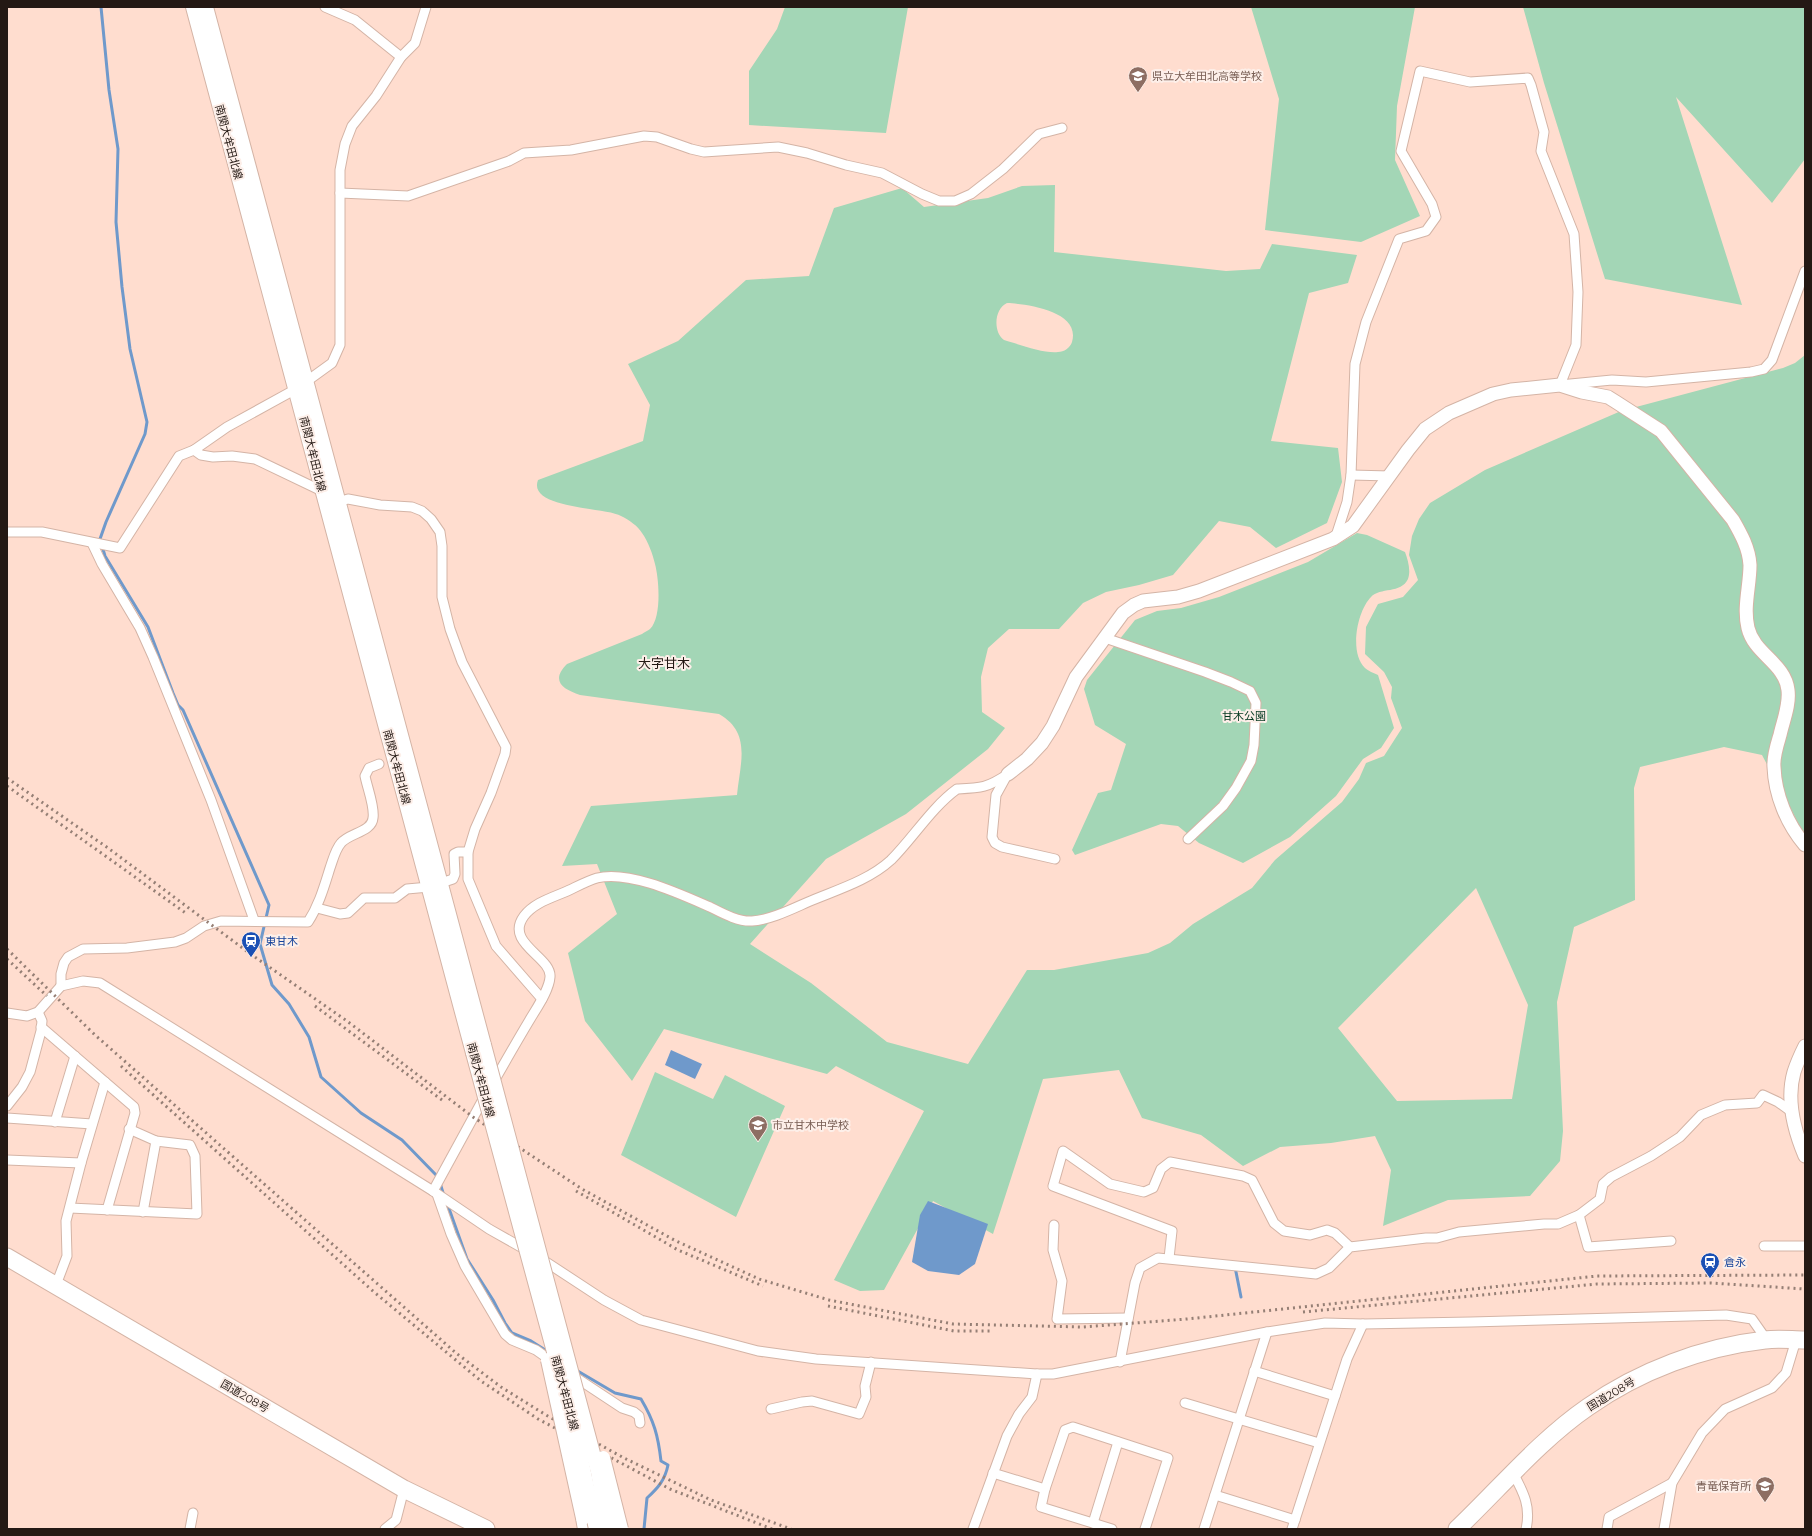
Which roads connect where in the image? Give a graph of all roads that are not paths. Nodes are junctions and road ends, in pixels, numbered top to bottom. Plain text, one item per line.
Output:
1 (193, 7) edge
2 (206, 7) edge
3 (325, 7) edge
4 (426, 7) edge
5 (401, 57) junction
6 (1062, 128) dead end
7 (340, 193) junction
8 (1805, 271) edge
9 (301, 385) junction
10 (1560, 385) junction
11 (194, 450) junction
12 (1350, 475) junction
13 (1390, 476) junction
14 (322, 491) junction
15 (338, 502) junction
16 (7, 532) edge
17 (1336, 536) junction
18 (92, 542) junction
19 (1104, 638) junction
20 (379, 764) dead end
21 (1008, 774) junction
22 (1188, 839) dead end
23 (1805, 845) edge
24 (468, 852) junction
25 (1055, 859) dead end
26 (435, 885) junction
27 (317, 908) junction
28 (254, 920) junction
29 (61, 986) junction
30 (542, 999) junction
31 (38, 1012) junction
32 (7, 1013) edge
33 (41, 1027) junction
34 (1805, 1046) edge
35 (479, 1049) junction
36 (75, 1056) junction
37 (105, 1082) junction
38 (7, 1106) edge
39 (1792, 1112) junction
40 (7, 1118) edge
41 (55, 1122) junction
42 (92, 1124) junction
43 (129, 1129) junction
44 (156, 1141) junction
45 (1805, 1156) edge
46 (7, 1160) edge
47 (81, 1163) junction
48 (435, 1192) junction
49 (70, 1208) junction
50 (107, 1210) junction
51 (143, 1212) junction
52 (1579, 1215) junction
53 (1054, 1225) dead end
54 (1670, 1241) dead end
55 (1764, 1246) dead end
56 (1805, 1246) edge
57 (1350, 1248) junction
58 (7, 1257) edge
59 (1169, 1258) junction
60 (535, 1280) junction
61 (56, 1285) junction
62 (1128, 1318) junction
63 (1363, 1324) junction
64 (559, 1325) junction
65 (1267, 1332) junction
66 (1766, 1339) junction
67 (1801, 1340) edge
68 (871, 1362) junction
69 (1120, 1362) junction
70 (1254, 1371) junction
71 (1037, 1374) junction
72 (1335, 1396) junction
73 (1184, 1403) dead end
74 (771, 1409) dead end
75 (1239, 1420) junction
76 (640, 1423) dead end
77 (1118, 1442) junction
78 (1320, 1443) junction
79 (993, 1473) junction
80 (1513, 1474) junction
81 (1672, 1483) junction
82 (404, 1489) junction
83 (1045, 1489) junction
84 (1215, 1495) junction
85 (193, 1513) dead end
86 (1092, 1523) junction
87 (584, 1524) edge
88 (1294, 1524) edge
89 (190, 1529) edge
90 (385, 1529) edge
91 (486, 1529) edge
92 (596, 1529) edge
93 (608, 1529) edge
94 (621, 1529) edge
95 (973, 1529) edge
96 (1112, 1529) edge
97 (1147, 1529) edge
98 (1204, 1529) edge
99 (1457, 1529) edge
100 (1526, 1529) edge
101 (1607, 1529) edge
102 (1664, 1529) edge

1 - 9 main road, 南関大牟田北線
2 - 9 main road, 南関大牟田北線
3 - 5 street
4 - 5 street
5 - 7 street
6 - 7 street
7 - 9 street
8 - 10 street
9 - 11 street
9 - 14 main road, 南関大牟田北線
9 - 15 main road, 南関大牟田北線
10 - 12 street
10 - 13 street
10 - 23 street
11 - 14 street
11 - 18 street
12 - 13 street
12 - 17 street
13 - 17 street
14 - 15 street
14 - 26 main road, 南関大牟田北線
15 - 24 street
15 - 26 main road, 南関大牟田北線
16 - 18 street
17 - 19 street
18 - 28 street
19 - 21 street
19 - 22 street
20 - 27 street
21 - 25 street
21 - 30 street
24 - 26 street
24 - 30 street
26 - 27 street
26 - 35 main road, 南関大牟田北線
27 - 28 street
28 - 29 street
29 - 31 street
29 - 48 street
30 - 48 street
31 - 32 street
31 - 33 street
33 - 36 street
33 - 38 street
34 - 39 street
35 - 60 main road, 南関大牟田北線, bridge
35 - 64 main road, 南関大牟田北線, bridge
36 - 37 street
36 - 41 street
37 - 42 street
37 - 43 street
39 - 45 street
39 - 52 street
40 - 41 street
41 - 42 street
42 - 47 street
43 - 44 street
43 - 50 street
44 - 51 street
44 - 51 street
46 - 47 street
47 - 49 street
48 - 68 street
48 - 76 street
49 - 50 street
49 - 61 street
50 - 51 street
52 - 54 street
52 - 57 street
53 - 62 street
55 - 56 street
57 - 59 street
57 - 59 street
58 - 61 highway, 国道208号
59 - 62 street
60 - 87 main road, bridge
60 - 92 main road, 南関大牟田北線, bridge
61 - 82 highway, 国道208号
62 - 69 street
63 - 65 street
63 - 66 street
63 - 72 street
64 - 93 main road, 南関大牟田北線, bridge
64 - 94 main road, bridge
65 - 69 street
65 - 70 street
66 - 67 highway, 国道208号
66 - 80 highway, 国道208号
67 - 81 street
68 - 71 street
68 - 74 street
69 - 71 street
70 - 72 street
70 - 75 street
71 - 79 street
72 - 78 street
73 - 75 street
75 - 78 street
75 - 84 street
77 - 83 street
77 - 86 street
77 - 97 street
78 - 88 street
79 - 83 street
79 - 95 street
80 - 99 highway, 国道208号
80 - 100 street
81 - 101 street
81 - 102 street
82 - 90 street
82 - 91 highway, 国道208号
83 - 86 street
84 - 88 street
84 - 98 street
85 - 89 street
86 - 96 street

